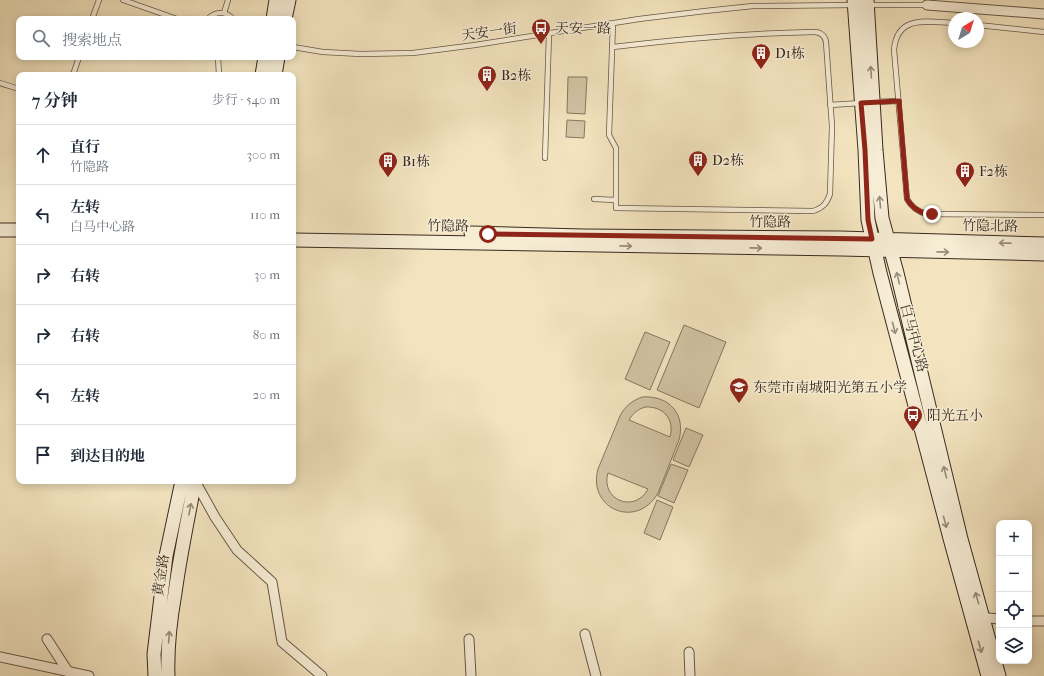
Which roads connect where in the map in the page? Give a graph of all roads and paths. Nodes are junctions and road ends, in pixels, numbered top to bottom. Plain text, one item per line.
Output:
1 (99, 0) edge
2 (123, 0) edge
3 (228, 0) edge
4 (276, 0) edge
5 (288, 0) edge
6 (861, 2) edge
7 (927, 5) joint
8 (224, 13) junction
9 (1044, 14) edge
10 (93, 16) edge
11 (169, 16) edge
12 (212, 16) edge
13 (230, 16) edge
14 (273, 16) edge
15 (285, 16) edge
16 (613, 23) junction
17 (948, 23) edge
18 (984, 26) edge
19 (1044, 32) edge
20 (549, 34) junction
21 (612, 47) junction
22 (296, 48) edge
23 (78, 60) edge
24 (218, 60) edge
25 (264, 60) edge
26 (278, 60) edge
27 (74, 72) edge
28 (219, 72) edge
29 (262, 72) edge
30 (276, 72) edge
31 (0, 83) edge
32 (16, 88) edge
33 (899, 101) junction
34 (867, 103) junction
35 (830, 105) junction
36 (544, 158) dead end
37 (594, 199) dead end
38 (616, 200) junction
39 (1044, 216) edge
40 (0, 230) edge
41 (16, 230) edge
42 (296, 233) edge
43 (16, 238) edge
44 (0, 239) edge
45 (1044, 244) edge
46 (873, 245) junction
47 (889, 245) junction
48 (1044, 254) edge
49 (181, 484) edge
50 (194, 484) edge
51 (197, 484) edge
52 (977, 617) junction
53 (996, 619) edge
54 (1032, 621) edge
55 (1044, 621) edge
56 (585, 634) dead end
57 (47, 639) dead end
58 (469, 639) dead end
59 (689, 652) dead end
60 (0, 657) edge
61 (69, 674) edge
62 (90, 676) edge
63 (155, 676) edge
64 (168, 676) edge
65 (322, 676) edge
66 (472, 676) edge
67 (596, 676) edge
68 (690, 676) edge
69 (988, 676) edge
70 (999, 676) edge

1 - 10 lane
2 - 11 lane
3 - 8 lane
4 - 14 street
5 - 15 street
6 - 7 lane, 天安一街
6 - 16 lane, 天安一街
6 - 34 street, 白马中心路
7 - 9 street
8 - 12 lane
8 - 13 lane
16 - 20 lane, 天安一街
16 - 21 lane
17 - 33 lane
18 - 19 lane
20 - 22 lane, 天安一街
20 - 36 lane
21 - 35 lane
21 - 38 lane
23 - 27 lane
24 - 28 lane
25 - 29 street
26 - 30 street
31 - 32 lane
33 - 34 lane
33 - 39 lane
34 - 35 lane
34 - 46 street, 白马中心路
47 -> 34 street, 白马中心路
35 - 38 lane
37 - 38 lane
40 - 41 street
42 - 46 street, 竹隐路
43 - 44 street
45 -> 47 street, 竹隐北路
46 - 47 street, 竹隐路
46 -> 52 street, 白马中心路
47 -> 48 street, 竹隐北路
52 -> 47 street, 白马中心路
49 - 63 street, 黄金路
64 -> 50 street, 黄金路
51 - 65 street
52 - 53 street
52 -> 69 street, 白马中心路
52 - 70 street, 白马中心路
54 - 55 street
56 - 67 street
57 - 61 street
58 - 66 street
59 - 68 street
60 - 61 street
61 - 62 street

